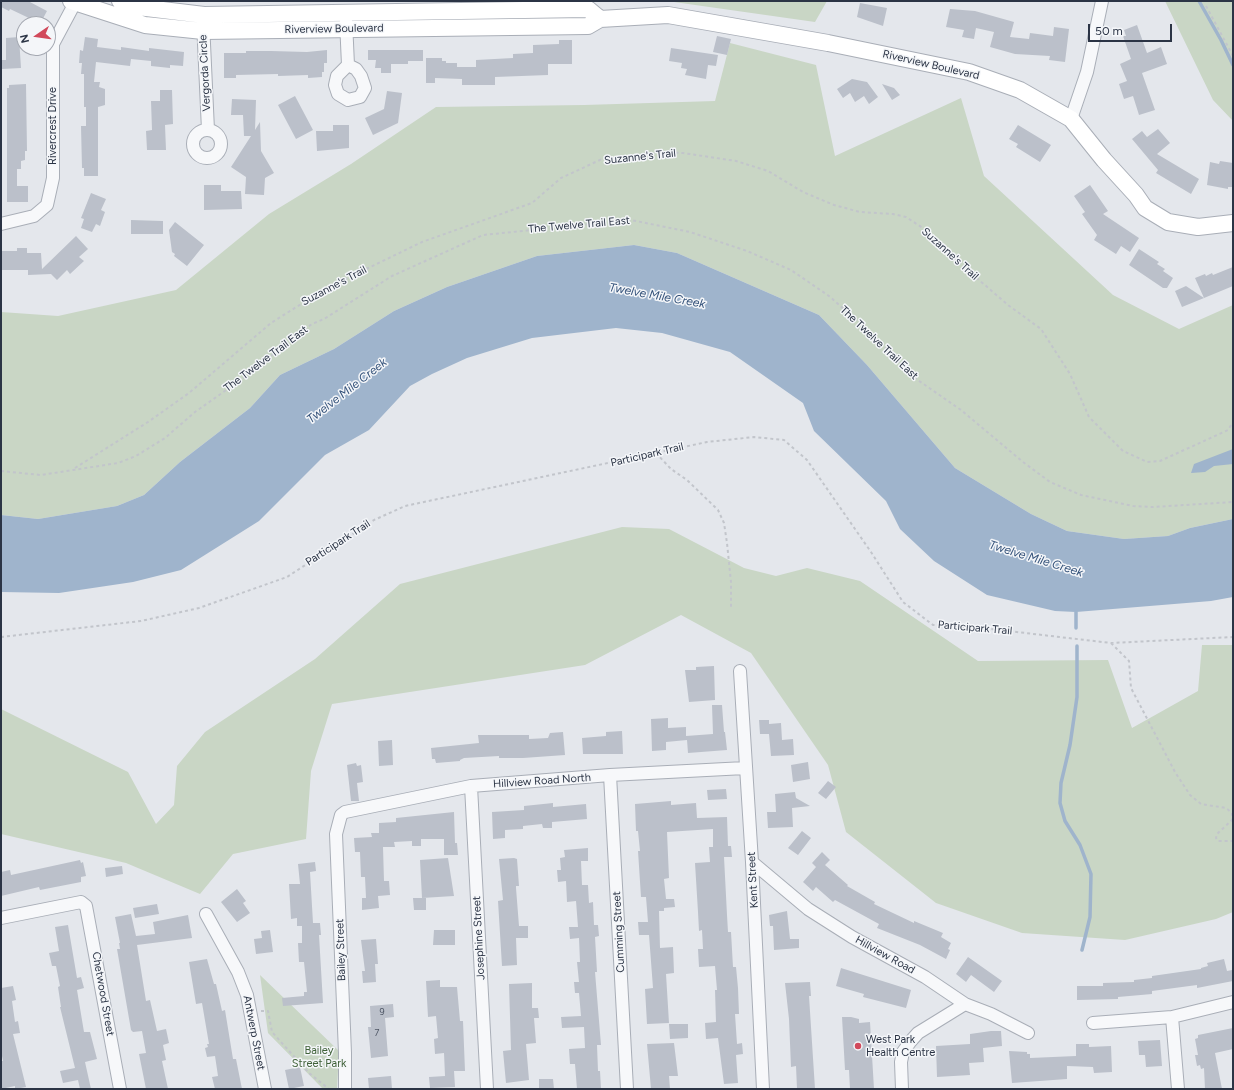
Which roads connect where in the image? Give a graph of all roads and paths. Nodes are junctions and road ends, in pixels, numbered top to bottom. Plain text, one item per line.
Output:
1 (120, 1) edge
2 (1102, 1) edge
3 (74, 2) edge
4 (1206, 6) dead end
5 (499, 11) junction
6 (204, 15) junction
7 (600, 19) junction
8 (346, 21) junction
9 (499, 28) junction
10 (203, 31) junction
11 (1233, 56) edge
12 (348, 65) dead end
13 (1070, 119) junction
14 (208, 130) dead end
15 (1233, 223) edge
16 (1, 224) edge
17 (1233, 422) edge
18 (656, 453) junction
19 (74, 469) junction
20 (1, 471) edge
21 (1233, 502) edge
22 (731, 609) dead end
23 (1, 637) edge
24 (1233, 637) edge
25 (1111, 643) junction
26 (740, 671) dead end
27 (745, 768) junction
28 (610, 775) junction
29 (471, 786) junction
30 (1233, 813) edge
31 (342, 814) joint
32 (1233, 841) edge
33 (752, 862) junction
34 (206, 914) dead end
35 (1, 918) edge
36 (1233, 1002) edge
37 (965, 1004) junction
38 (251, 1012) junction
39 (1172, 1017) junction
40 (1093, 1023) dead end
41 (1028, 1033) dead end
42 (120, 1089) edge
43 (265, 1089) edge
44 (329, 1089) edge
45 (345, 1089) edge
46 (487, 1089) edge
47 (627, 1089) edge
48 (763, 1089) edge
49 (902, 1089) edge
50 (1178, 1089) edge

1 - 6 street, Riverview Boulevard
2 - 13 street
3 - 10 street, Riverview Boulevard
3 - 16 street, Rivercrest Drive
4 - 11 path
5 - 7 street, Riverview Boulevard
5 - 8 street, Riverview Boulevard
5 - 9 street
6 - 8 street, Riverview Boulevard
6 - 10 street, Vergorda Circle
7 - 9 street, Riverview Boulevard
7 - 13 street, Riverview Boulevard
8 - 9 street, Riverview Boulevard
8 - 10 street, Riverview Boulevard
8 - 12 street
10 - 14 street, Vergorda Circle
13 - 15 street, Riverview Boulevard
17 - 19 path, Suzanne's Trail
18 - 22 path
18 - 23 path, Participark Trail
18 - 25 path, Participark Trail
19 - 20 path, The Twelve Trail East
19 - 21 path, The Twelve Trail East
24 - 25 path, Participark Trail
25 - 30 path
26 - 27 street, Kent Street
27 - 28 street, Hillview Road North
27 - 33 street, Kent Street
28 - 29 street, Hillview Road North
28 - 47 street, Cumming Street
29 - 31 street, Hillview Road North
29 - 46 street, Josephine Street
30 - 32 path
31 - 45 street, Bailey Street
33 - 37 street, Hillview Road
33 - 48 street, Kent Street
34 - 38 street, Antwerp Street
35 - 42 street, Chetwood Street
36 - 39 street
37 - 41 street, Hillview Road
37 - 49 street
38 - 43 street, Antwerp Street
38 - 44 path
39 - 40 street
39 - 50 street

